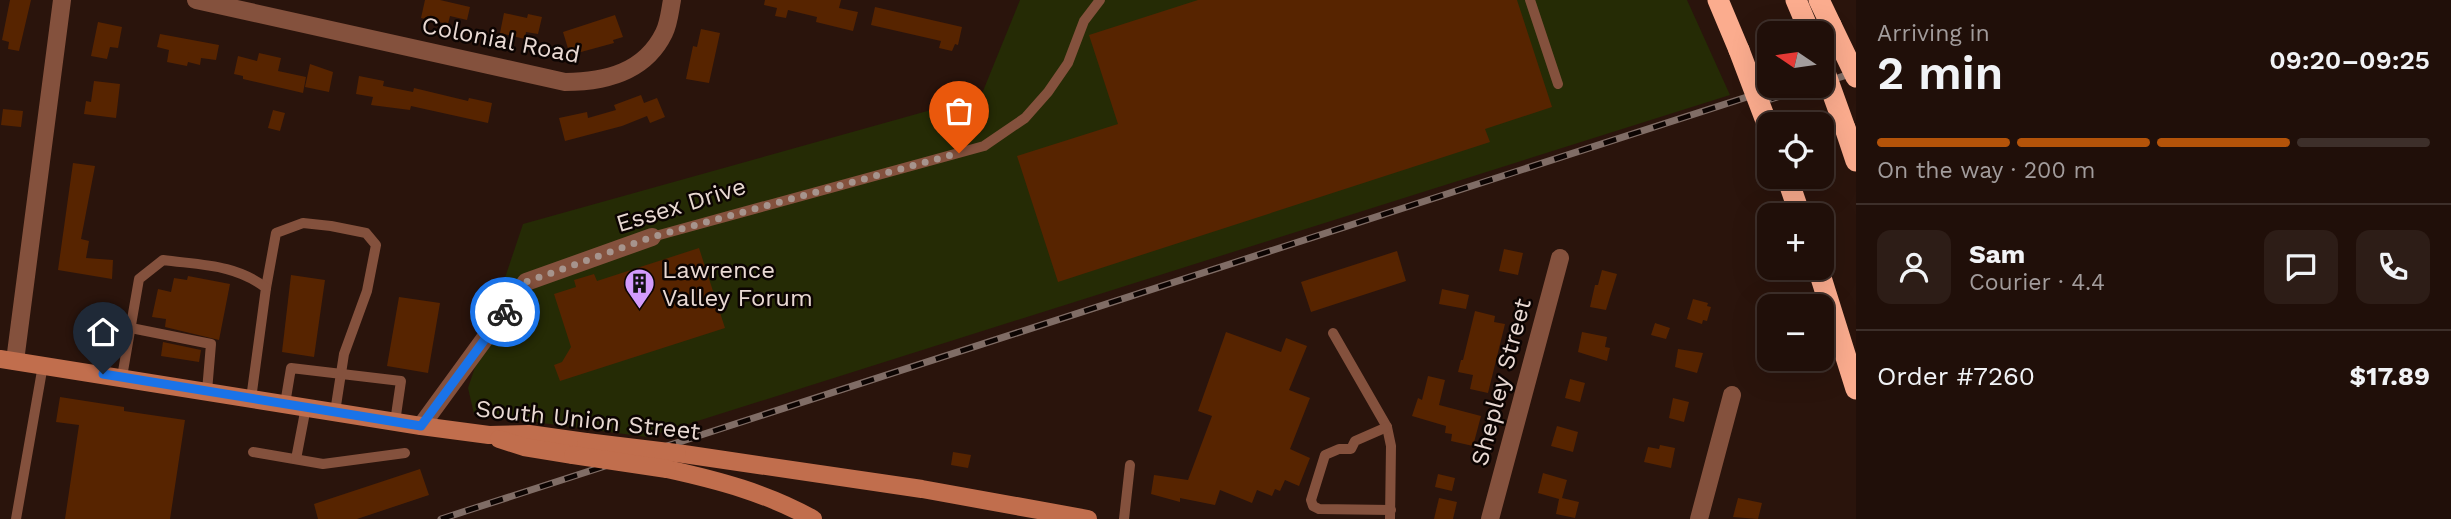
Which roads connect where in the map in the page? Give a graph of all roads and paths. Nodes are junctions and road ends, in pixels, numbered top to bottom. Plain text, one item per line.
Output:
1 (62, 0) edge
2 (196, 0) edge
3 (672, 0) edge
4 (1100, 0) edge
5 (1530, 0) edge
6 (1718, 0) edge
7 (1796, 0) edge
8 (1819, 0) edge
9 (1805, 21) edge
10 (1856, 77) edge
11 (1559, 84) dead end
12 (1834, 97) edge
13 (1763, 112) edge
14 (1856, 161) edge
15 (652, 237) joint
16 (1560, 258) dead end
17 (1822, 280) edge
18 (266, 288) junction
19 (131, 328) junction
20 (1333, 334) dead end
21 (8, 360) edge
22 (43, 365) junction
23 (342, 373) junction
24 (122, 377) junction
25 (1856, 389) edge
26 (207, 391) junction
27 (1732, 395) dead end
28 (251, 398) junction
29 (285, 404) junction
30 (306, 407) junction
31 (335, 412) junction
32 (395, 422) junction
33 (421, 426) junction
34 (1387, 427) junction
35 (489, 435) junction
36 (253, 452) dead end
37 (405, 453) dead end
38 (296, 459) junction
39 (1130, 465) dead end
40 (1390, 515) edge
41 (16, 519) edge
42 (813, 519) edge
43 (1088, 519) edge
44 (1124, 519) edge
45 (1490, 519) edge
46 (1699, 519) edge

1 - 21 street
2 - 3 street, Colonial Road
4 - 15 lane, Essex Drive
5 - 11 lane
6 - 13 highway, bridge
7 - 9 highway
8 - 10 highway, bridge
12 - 14 highway, bridge
15 - 33 street, Essex Drive
16 - 45 street, Shepley Street
17 - 25 highway
18 - 19 lane
18 - 23 lane
18 - 28 lane
19 - 24 lane
19 - 26 lane
20 - 34 lane
21 - 22 main road, South Union Street
22 - 24 main road, South Union Street
22 - 41 lane
23 - 29 lane
23 - 31 lane
23 - 32 lane
24 - 26 main road, South Union Street
26 - 28 main road, South Union Street
27 - 46 street
28 - 29 main road, South Union Street
29 - 30 main road, South Union Street
30 - 31 main road, South Union Street
30 - 38 lane
31 - 32 main road, South Union Street
32 - 33 main road, South Union Street
33 - 35 main road, South Union Street
34 - 40 lane
34 - 40 lane
35 - 42 main road, bridge
35 - 43 main road, South Union Street, bridge
36 - 38 lane
37 - 38 lane
39 - 44 lane

